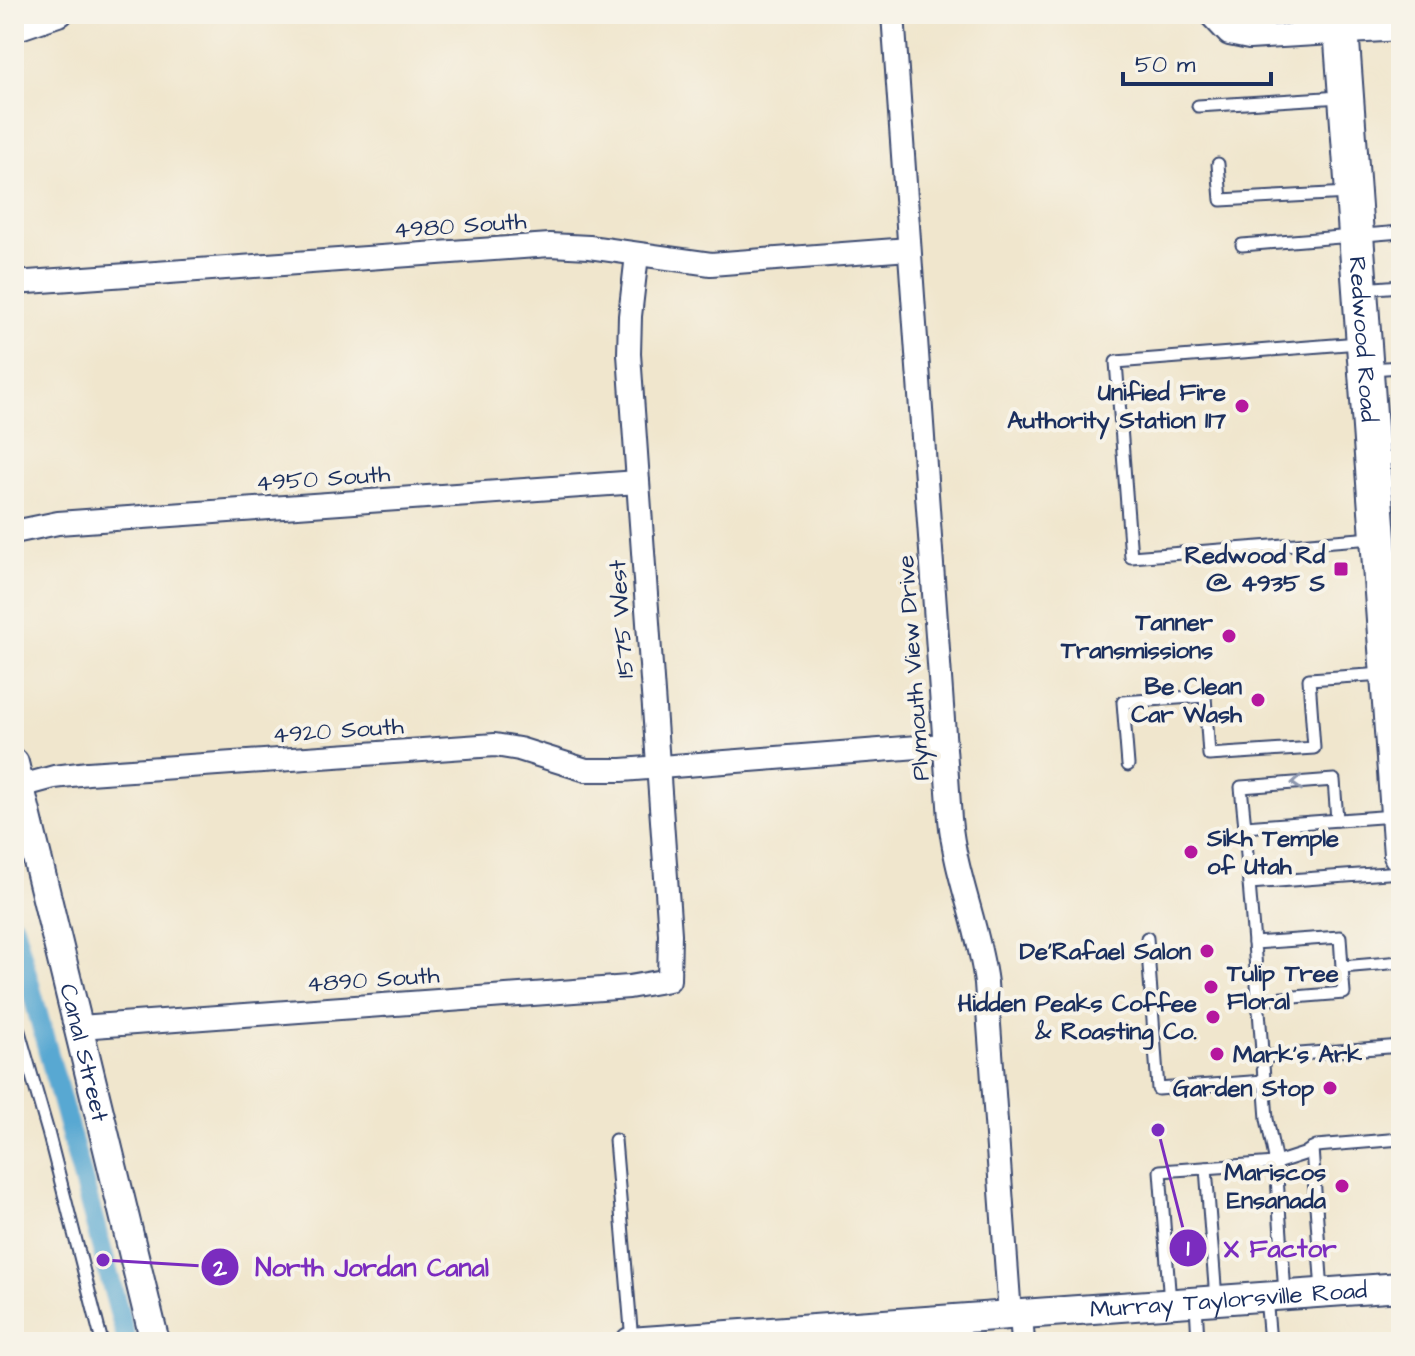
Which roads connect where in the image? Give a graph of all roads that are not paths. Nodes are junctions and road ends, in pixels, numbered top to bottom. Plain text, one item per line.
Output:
1 (61, 14) edge
2 (893, 14) edge
3 (1210, 14) edge
4 (1340, 23) edge
5 (1401, 29) edge
6 (14, 30) edge
7 (1345, 97) junction
8 (1198, 106) dead end
9 (1218, 164) dead end
10 (1353, 193) junction
11 (1401, 232) edge
12 (1356, 235) junction
13 (1242, 245) dead end
14 (909, 249) junction
15 (637, 255) junction
16 (14, 283) edge
17 (1401, 286) edge
18 (1359, 289) junction
19 (1364, 356) junction
20 (1401, 367) edge
21 (1386, 458) edge
22 (638, 482) junction
23 (14, 532) edge
24 (1378, 538) junction
25 (1392, 663) edge
26 (944, 745) junction
27 (1397, 746) edge
28 (1128, 765) dead end
29 (657, 769) junction
30 (17, 774) edge
31 (1400, 819) edge
32 (1337, 820) junction
33 (1245, 827) junction
34 (1401, 855) edge
35 (1401, 872) edge
36 (1249, 883) junction
37 (1147, 938) dead end
38 (1254, 943) junction
39 (1401, 962) edge
40 (1342, 967) junction
41 (669, 980) joint
42 (1258, 1000) junction
43 (14, 1014) edge
44 (80, 1027) junction
45 (1401, 1046) edge
46 (1262, 1057) junction
47 (1264, 1081) junction
48 (1401, 1139) edge
49 (615, 1140) dead end
50 (1312, 1148) junction
51 (1276, 1163) junction
52 (1206, 1168) junction
53 (1401, 1287) edge
54 (1322, 1292) junction
55 (1275, 1296) junction
56 (1194, 1302) junction
57 (1018, 1324) edge
58 (666, 1341) edge
59 (102, 1342) edge
60 (155, 1342) edge
61 (631, 1342) edge
62 (1198, 1342) edge
63 (1270, 1342) edge

1 - 6 street
2 - 14 street, Plymouth View Drive
3 - 4 street
4 - 5 street
4 - 7 main road, Redwood Road
7 - 8 lane
7 - 10 main road, Redwood Road
9 - 10 lane
10 - 12 main road, Redwood Road
11 - 12 lane
12 - 13 lane
12 - 18 main road, Redwood Road
14 - 15 street, 4980 South
14 - 26 street, Plymouth View Drive
15 - 16 street, 4980 South
15 - 22 street, 1575 West
17 - 18 lane
18 - 19 main road, Redwood Road
19 - 20 lane
19 - 21 main road, Redwood Road
19 - 24 lane
21 - 24 main road, Redwood Road
22 - 23 street, 4950 South
22 - 29 street, 1575 West
24 - 25 main road, Redwood Road
25 - 27 main road, Redwood Road
25 - 28 lane
26 - 29 street, 4920 South
26 - 57 street, Plymouth View Drive
27 - 31 main road, Redwood Road
29 - 30 street, 4920 South
29 - 41 street, 1575 West
30 - 44 street, Canal Street
31 - 32 lane
31 - 34 main road, Redwood Road
32 - 33 lane
32 -> 33 lane
33 - 36 lane
35 - 36 lane
36 - 38 lane
37 - 47 lane
38 - 40 lane
38 - 42 lane
39 - 40 lane
40 - 42 lane
41 - 44 street, 4890 South
42 - 46 lane
43 - 59 lane
44 - 60 street, Canal Street
45 - 46 lane
46 - 47 lane
47 - 51 lane
48 - 50 lane
49 - 61 lane
50 - 51 lane
50 - 54 lane
51 - 52 lane
51 - 55 lane
52 - 56 lane
52 - 56 lane
53 - 54 street, Murray Taylorsville Road
54 - 55 street, Murray Taylorsville Road
55 - 56 street, Murray Taylorsville Road
55 - 63 lane
56 - 57 street, Murray Taylorsville Road
56 - 62 lane
57 - 58 street, Murray Taylorsville Road
58 - 61 street, Murray Taylorsville Road

